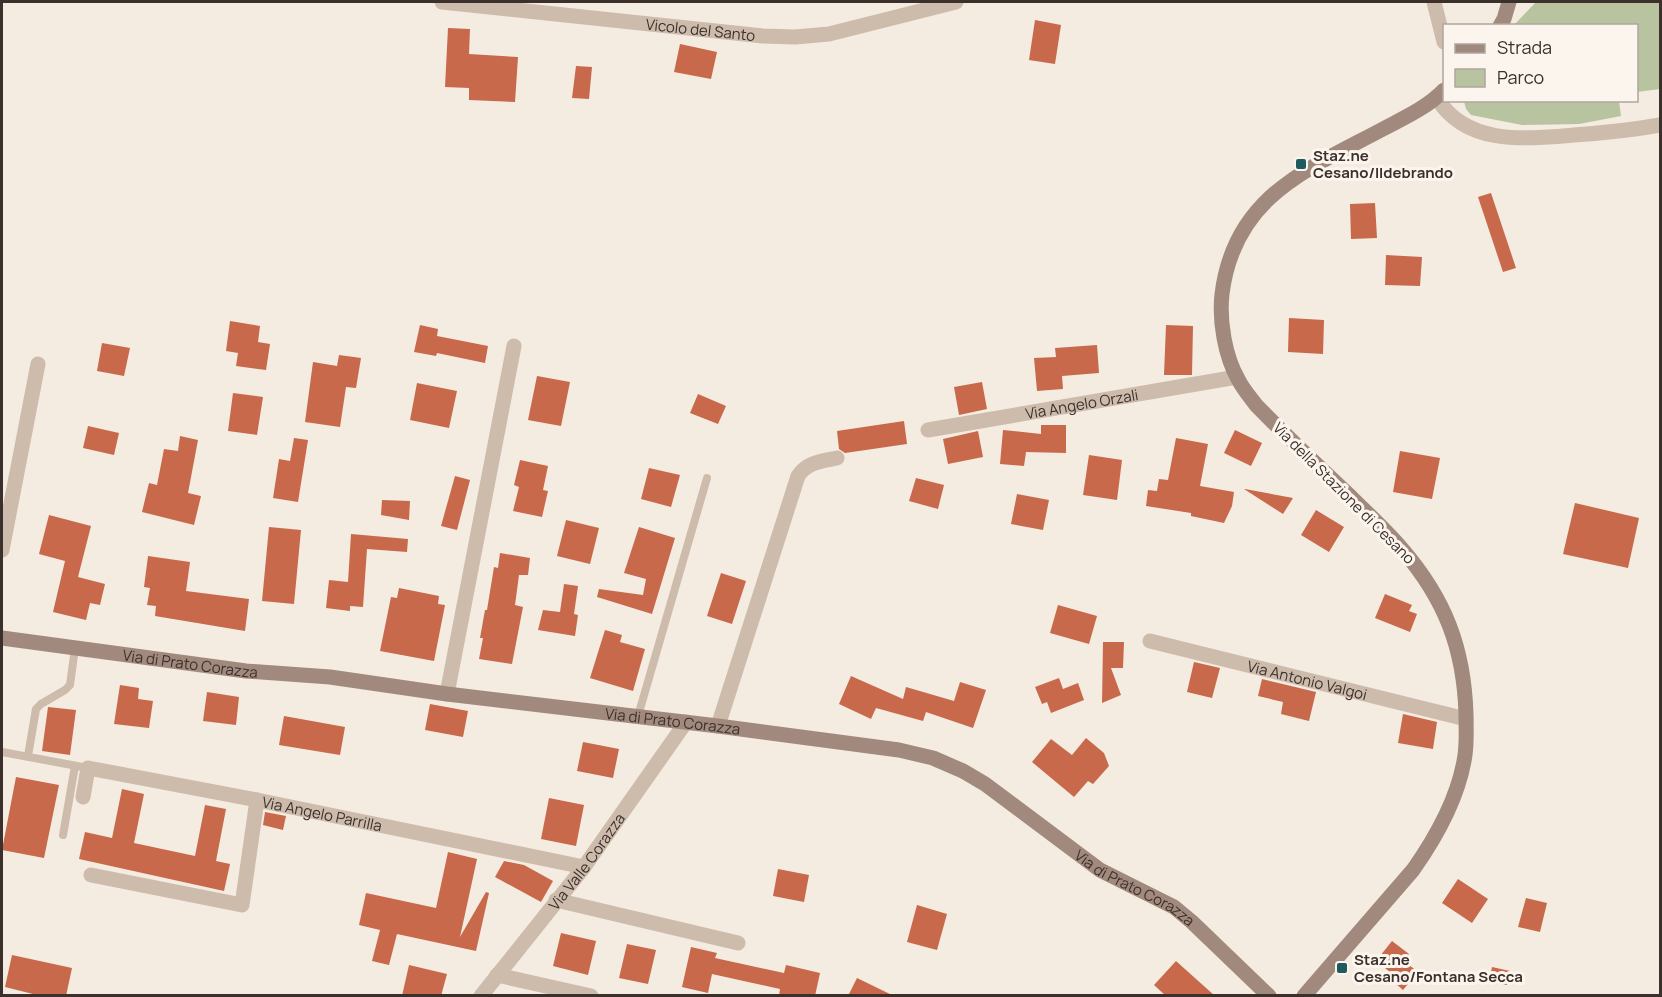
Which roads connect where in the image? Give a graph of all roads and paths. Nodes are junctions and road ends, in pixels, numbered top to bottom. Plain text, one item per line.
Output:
1 (442, 2) edge
2 (956, 2) edge
3 (1434, 2) edge
4 (1509, 2) edge
5 (1501, 24) edge
6 (1443, 38) edge
7 (1441, 94) edge
8 (1444, 102) edge
9 (1660, 125) edge
10 (514, 345) dead end
11 (38, 364) dead end
12 (1237, 377) junction
13 (928, 430) dead end
14 (837, 458) dead end
15 (706, 478) dead end
16 (2, 550) edge
17 (2, 638) edge
18 (1150, 641) dead end
19 (75, 648) junction
20 (447, 694) junction
21 (638, 716) junction
22 (1466, 719) junction
23 (686, 722) junction
24 (718, 726) junction
25 (2, 752) edge
26 (28, 756) junction
27 (81, 767) junction
28 (83, 797) dead end
29 (257, 800) junction
30 (63, 835) dead end
31 (584, 867) junction
32 (91, 875) dead end
33 (556, 900) junction
34 (738, 943) dead end
35 (497, 975) junction
36 (481, 996) edge
37 (591, 996) edge
38 (1269, 996) edge
39 (1304, 996) edge

1 - 2 street, Vicolo del Santo
3 - 6 street
4 - 5 street
7 - 12 street, Via della Stazione di Cesano
8 - 9 street
10 - 20 street
11 - 16 street
12 - 13 street, Via Angelo Orzali
12 - 22 street, Via della Stazione di Cesano
14 - 24 street
15 - 21 lane
17 - 19 street, Via di Prato Corazza
18 - 22 street, Via Antonio Valgoi
19 - 20 street, Via di Prato Corazza
19 - 26 lane
20 - 21 street, Via di Prato Corazza
21 - 23 street, Via di Prato Corazza
22 - 39 street, Via della Stazione di Cesano
23 - 24 street, Via di Prato Corazza
23 - 31 street, Via Valle Corazza
24 - 38 street, Via di Prato Corazza
25 - 26 lane
26 - 27 lane
27 - 28 street
27 - 29 street, Via Angelo Parrilla
27 - 30 lane
29 - 31 street, Via Angelo Parrilla
29 - 32 street
31 - 33 street, Via Valle Corazza
33 - 34 street
33 - 35 street, Via Valle Corazza
35 - 36 street, Via Valle Corazza
35 - 37 street

